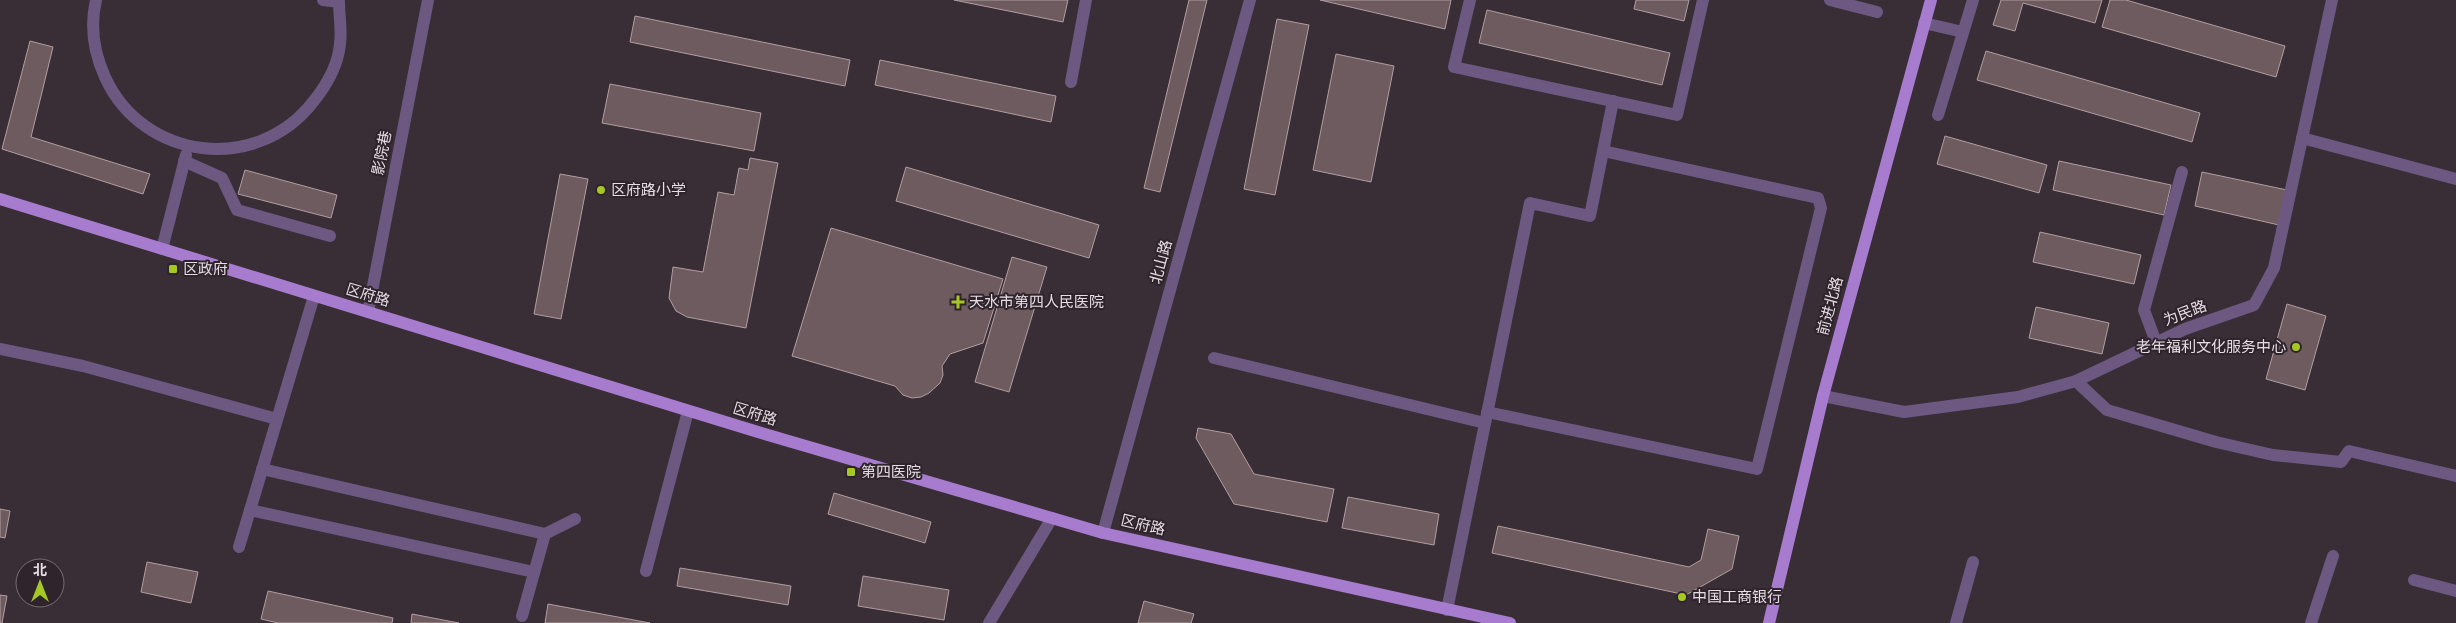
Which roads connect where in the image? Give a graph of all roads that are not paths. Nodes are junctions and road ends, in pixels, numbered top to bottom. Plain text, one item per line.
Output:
1 (96, 0) edge
2 (322, 0) edge
3 (428, 0) edge
4 (1086, 0) edge
5 (1250, 0) edge
6 (1470, 0) edge
7 (1703, 0) edge
8 (1830, 0) edge
9 (1932, 0) edge
10 (1973, 0) edge
11 (2332, 0) edge
12 (1877, 12) dead end
13 (1924, 22) junction
14 (1963, 32) junction
15 (1071, 82) dead end
16 (1613, 101) junction
17 (1938, 115) dead end
18 (2302, 138) junction
19 (188, 146) junction
20 (1603, 151) junction
21 (184, 161) junction
22 (2182, 172) dead end
23 (2456, 179) edge
24 (0, 200) edge
25 (330, 236) dead end
26 (162, 249) junction
27 (314, 296) junction
28 (368, 312) junction
29 (2156, 342) junction
30 (0, 349) edge
31 (1214, 358) dead end
32 (2076, 381) junction
33 (1823, 396) junction
34 (688, 411) junction
35 (1486, 418) junction
36 (277, 419) junction
37 (262, 469) junction
38 (2456, 476) edge
39 (250, 510) junction
40 (1052, 518) junction
41 (575, 519) dead end
42 (1103, 532) junction
43 (545, 534) junction
44 (239, 547) dead end
45 (2332, 556) dead end
46 (1973, 562) dead end
47 (646, 571) dead end
48 (534, 572) junction
49 (2414, 580) dead end
50 (2456, 591) edge
51 (1447, 610) junction
52 (522, 616) dead end
53 (1504, 622) edge
54 (989, 623) edge
55 (1769, 623) edge
56 (1956, 623) edge
57 (2311, 623) edge

1 - 19 street
2 - 19 street
3 - 28 street, 影院巷
4 - 15 street
5 - 42 street, 北山路
6 - 16 street
7 - 16 street
8 - 12 street
9 - 13 main road, 前进北路
10 - 14 street
11 - 18 street, 为民路
13 - 14 street
13 - 33 main road, 前进北路
14 - 17 street
16 - 20 street
18 - 23 street
18 - 29 street, 为民路
19 - 21 street
20 - 35 street
20 - 35 street
21 - 25 street
21 - 26 street
22 - 29 street
24 - 26 main road, 区府路
26 - 27 main road, 区府路
27 - 28 main road, 区府路
27 - 36 street
28 - 34 main road, 区府路
29 - 32 street, 为民路
30 - 36 street
31 - 35 street
32 - 33 street, 为民路
32 - 38 street
33 - 55 main road, 前进北路
34 - 40 main road, 区府路
34 - 47 street
35 - 51 street
36 - 37 street
37 - 39 street
37 - 43 street
39 - 44 street
39 - 48 street
40 - 42 main road, 区府路
40 - 54 street
41 - 43 street
42 - 51 main road, 区府路
43 - 48 street
45 - 57 street
46 - 56 street
48 - 52 street
49 - 50 street
51 - 53 main road, 区府路

